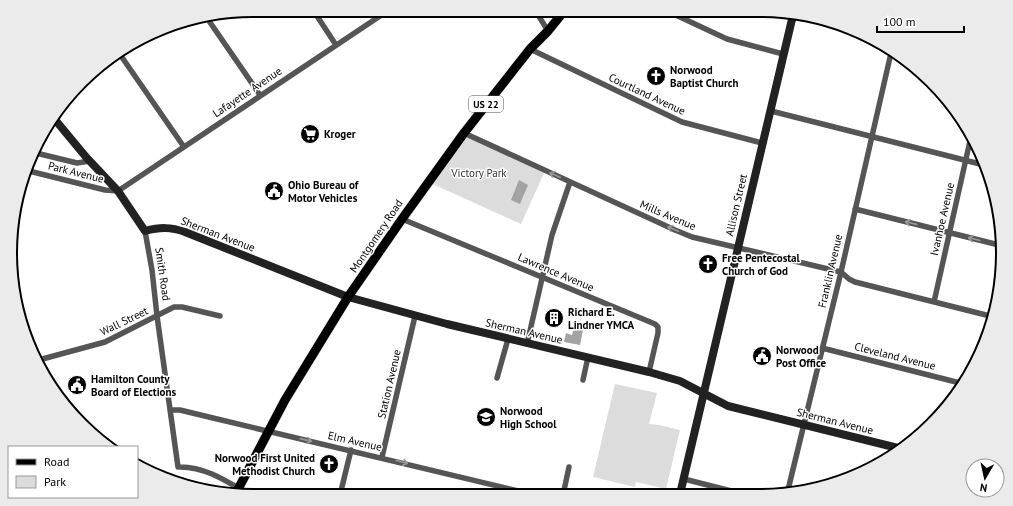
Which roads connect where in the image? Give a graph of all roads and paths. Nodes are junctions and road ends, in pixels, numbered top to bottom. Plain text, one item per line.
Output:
1 (318, 17) edge
2 (378, 17) edge
3 (540, 17) edge
4 (559, 17) edge
5 (679, 17) edge
6 (792, 19) edge
7 (209, 22) edge
8 (548, 30) junction
9 (336, 45) junction
10 (530, 49) junction
11 (783, 54) junction
12 (890, 56) edge
13 (122, 57) edge
14 (260, 95) junction
15 (771, 111) junction
16 (57, 122) edge
17 (464, 133) junction
18 (871, 136) junction
19 (762, 143) junction
20 (969, 144) edge
21 (184, 147) junction
22 (39, 154) edge
23 (966, 160) junction
24 (90, 161) junction
25 (978, 163) edge
26 (32, 172) edge
27 (570, 182) junction
28 (118, 191) junction
29 (855, 209) junction
30 (402, 219) junction
31 (145, 231) junction
32 (949, 233) junction
33 (995, 244) edge
34 (738, 247) junction
35 (841, 272) junction
36 (543, 277) junction
37 (348, 297) junction
38 (934, 302) junction
39 (988, 315) edge
40 (157, 316) junction
41 (220, 316) dead end
42 (414, 316) junction
43 (508, 339) junction
44 (528, 344) junction
45 (822, 348) junction
46 (588, 358) junction
47 (42, 359) edge
48 (649, 372) junction
49 (497, 378) dead end
50 (583, 380) dead end
51 (957, 382) edge
52 (704, 394) junction
53 (170, 410) junction
54 (803, 424) junction
55 (269, 430) junction
56 (894, 447) edge
57 (351, 450) junction
58 (382, 457) junction
59 (569, 467) dead end
60 (684, 479) junction
61 (789, 487) edge
62 (231, 488) edge
63 (239, 488) edge
64 (341, 489) edge
65 (511, 489) edge
66 (564, 489) edge
67 (681, 489) edge
68 (723, 489) edge

1 - 9 street
2 - 9 street, Lafayette Avenue
3 - 8 street
4 - 8 main road, Montgomery Road / US 22
5 - 11 street
6 - 11 street, Allison Street
7 - 14 street
8 - 10 main road, Montgomery Road / US 22
9 - 14 street, Lafayette Avenue
10 - 17 main road, Montgomery Road / US 22
10 - 19 street, Courtland Avenue
11 - 15 street, Allison Street
12 - 18 street, Franklin Avenue
13 - 21 street
14 - 21 street, Lafayette Avenue
15 - 18 street
15 - 19 street, Allison Street
16 - 24 street, Smith Road
27 -> 17 street, Mills Avenue
17 - 30 main road, Montgomery Road / US 22
18 - 23 street
18 - 29 street, Franklin Avenue
19 - 34 street, Allison Street
20 - 23 street, Ivanhoe Avenue
21 - 28 street, Lafayette Avenue
22 - 24 street, Park Avenue
23 - 25 street
23 - 32 street, Ivanhoe Avenue
24 - 28 street, Smith Road
26 - 28 street, Park Avenue
34 -> 27 street, Mills Avenue
27 - 36 street
28 - 31 street, Smith Road
32 -> 29 street
29 - 35 street, Franklin Avenue
30 - 36 street, Lawrence Avenue
30 - 37 main road, Montgomery Road / US 22
31 - 37 street, Sherman Avenue
31 - 40 street, Smith Road
33 -> 32 street
32 - 38 street, Ivanhoe Avenue
34 - 35 street, Mills Avenue
34 - 52 street, Allison Street
35 - 38 street, Mills Avenue
35 - 45 street, Franklin Avenue
36 - 44 street
36 - 48 street, Lawrence Avenue
37 - 42 street, Sherman Avenue
37 - 55 main road, Montgomery Road / US 22
38 - 39 street, Mills Avenue
40 - 41 street, Wall Street
40 - 47 street, Wall Street
40 - 53 street, Smith Road
42 - 43 street, Sherman Avenue
42 - 58 street, Station Avenue
43 - 44 street, Sherman Avenue
43 - 49 street
44 - 46 street, Sherman Avenue
45 - 51 street, Cleveland Avenue
45 - 54 street, Franklin Avenue
46 - 48 street, Sherman Avenue
46 - 50 street
48 - 52 street, Sherman Avenue
52 - 54 street, Sherman Avenue
52 - 60 street, Allison Street
53 - 55 street, Elm Avenue
53 - 62 street, Smith Road
54 - 56 street, Sherman Avenue
54 - 61 street, Franklin Avenue
55 -> 57 street, Elm Avenue
55 - 63 main road, Montgomery Road / US 22
57 - 58 street, Elm Avenue
57 - 64 street
58 -> 65 street, Elm Avenue
59 - 66 street
60 - 67 street, Allison Street
60 - 68 street

